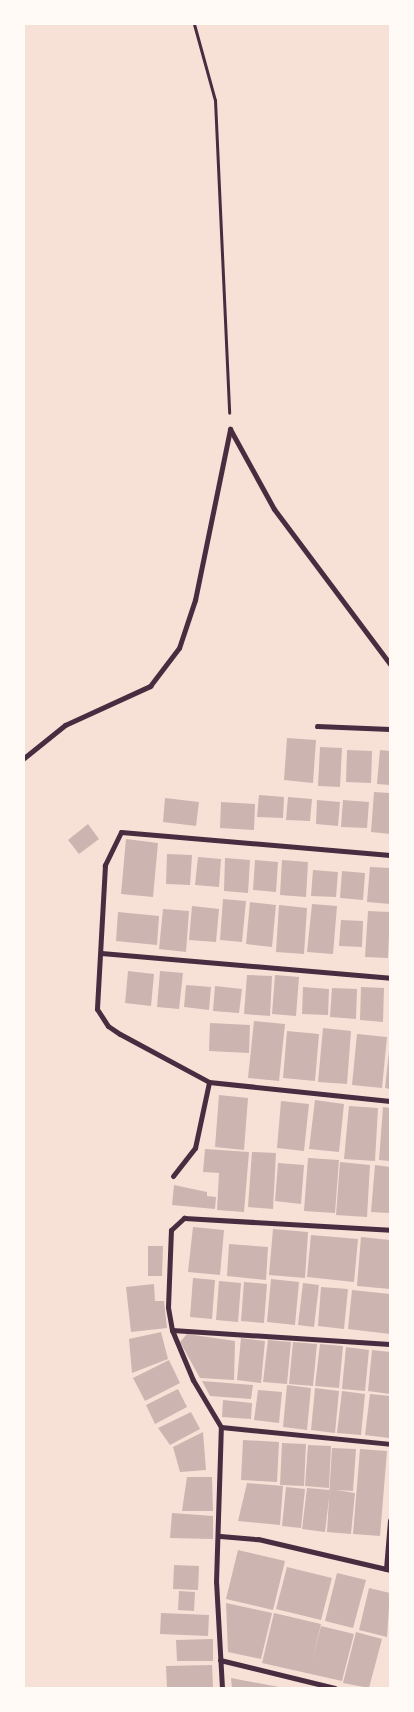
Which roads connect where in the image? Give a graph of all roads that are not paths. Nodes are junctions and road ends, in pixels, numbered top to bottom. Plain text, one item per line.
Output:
1 (390, 664) edge
2 (317, 726) dead end
3 (390, 729) edge
4 (24, 758) edge
5 (390, 854) edge
6 (101, 953) junction
7 (390, 978) edge
8 (209, 1082) junction
9 (390, 1101) edge
10 (173, 1176) dead end
11 (390, 1230) edge
12 (172, 1330) junction
13 (390, 1344) edge
14 (221, 1427) junction
15 (390, 1444) edge
16 (390, 1520) edge
17 (220, 1536) junction
18 (389, 1543) edge
19 (388, 1569) edge
20 (220, 1660) junction
21 (222, 1688) edge
22 (335, 1688) edge

1 - 4 street
2 - 3 street
5 - 6 street
6 - 7 street
6 - 8 street
8 - 9 street
8 - 10 street
11 - 12 street
12 - 13 street
12 - 14 street
14 - 15 street
14 - 17 street
16 - 18 street
17 - 19 street
17 - 20 street
18 - 19 street
20 - 21 street
20 - 22 street

